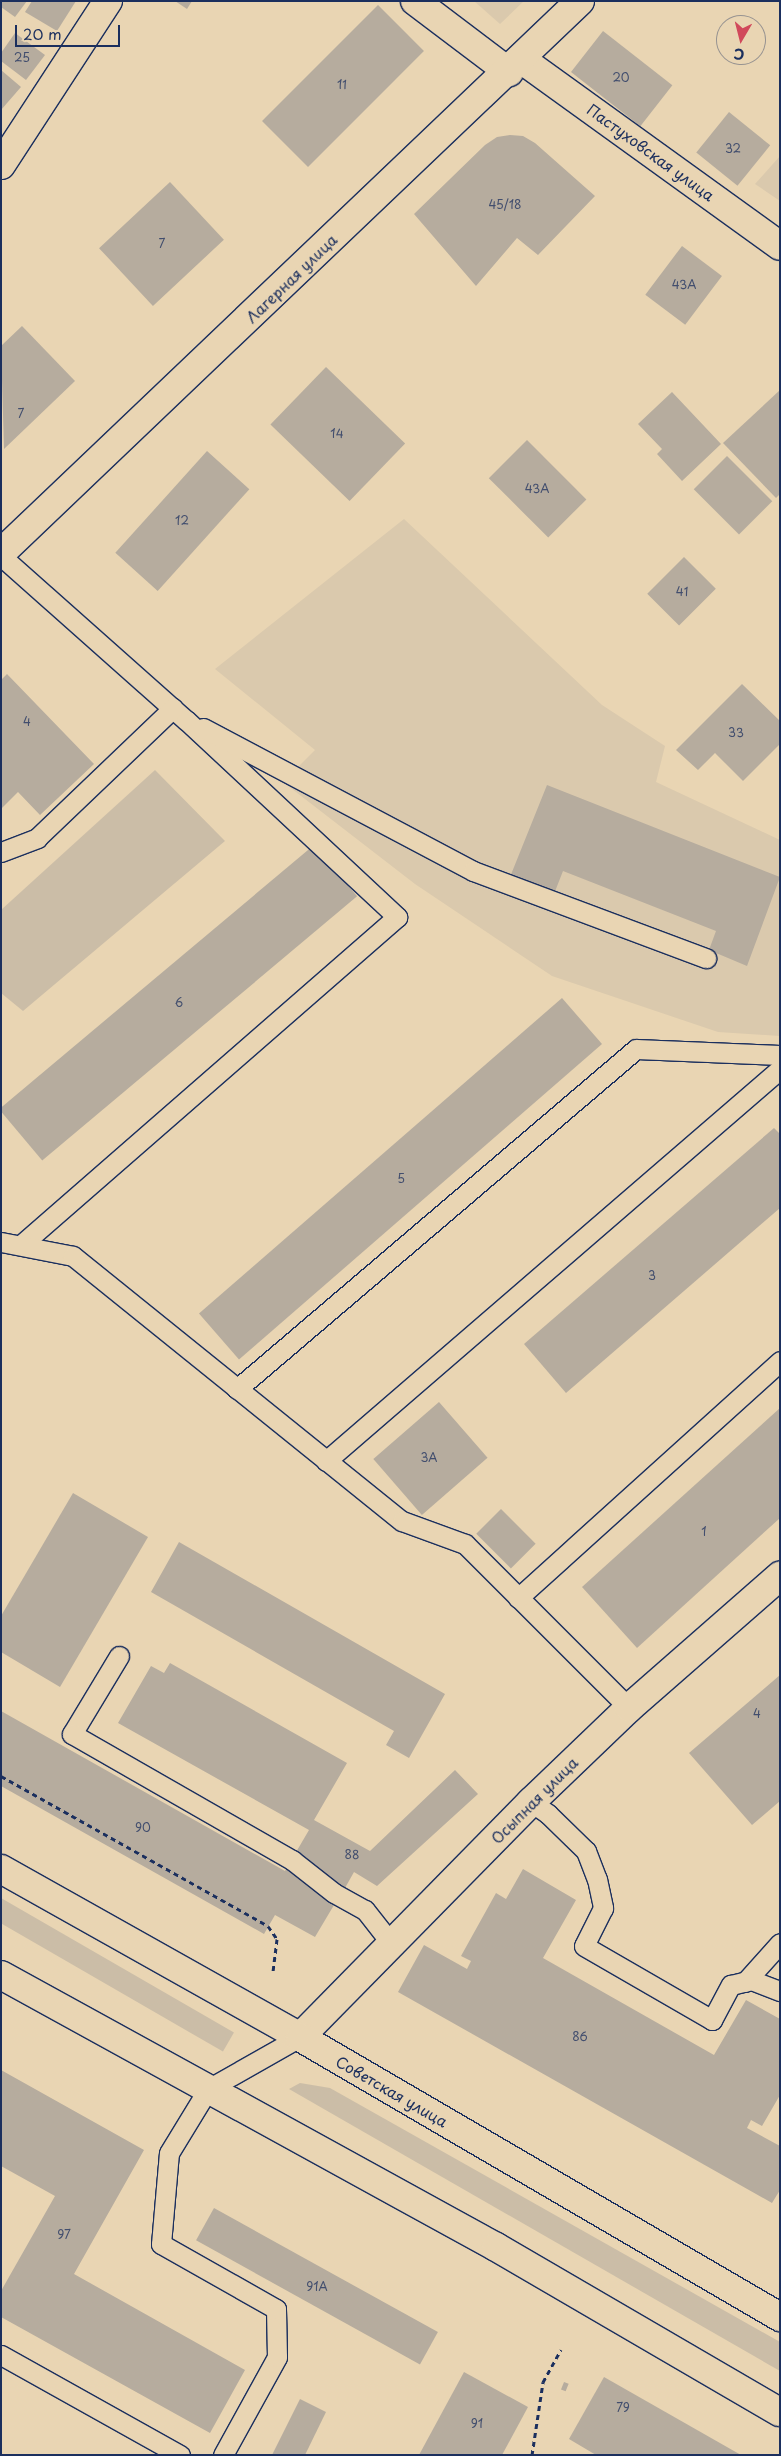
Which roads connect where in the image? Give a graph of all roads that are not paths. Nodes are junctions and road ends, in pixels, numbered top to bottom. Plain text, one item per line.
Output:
1 (108, 1) edge
2 (415, 1) edge
3 (580, 1) edge
4 (515, 65) junction
5 (1, 165) edge
6 (780, 246) edge
7 (1, 554) edge
8 (179, 714) junction
9 (1, 852) edge
10 (706, 958) dead end
11 (780, 1055) edge
12 (780, 1070) edge
13 (1, 1242) edge
14 (21, 1245) junction
15 (780, 1361) edge
16 (238, 1389) junction
17 (326, 1461) junction
18 (780, 1576) edge
19 (518, 1598) junction
20 (119, 1656) dead end
21 (629, 1708) junction
22 (531, 1802) junction
23 (1, 1869) edge
24 (392, 1943) junction
25 (780, 1943) edge
26 (1, 1974) edge
27 (745, 1982) junction
28 (780, 1991) edge
29 (300, 2037) junction
30 (208, 2089) junction
31 (778, 2312) edge
32 (1, 2355) edge
33 (780, 2412) edge
34 (180, 2455) edge
35 (223, 2455) edge

1 - 5 street
2 - 4 street, Пастуховская улица
3 - 4 street, Лагерная улица
4 - 6 street, Пастуховская улица
4 - 7 street, Лагерная улица
7 - 8 lane
8 - 9 lane
8 - 10 lane
8 - 14 lane
11 - 16 lane
12 - 17 lane
13 - 14 lane
14 - 16 lane
15 - 19 lane
16 - 17 lane
17 - 19 lane
18 - 21 street, Осыпная улица
19 - 21 lane
20 - 24 lane
21 - 22 street, Осыпная улица
22 - 24 street, Осыпная улица
22 - 27 lane
23 - 29 street, Советская улица
24 - 29 street, Осыпная улица
25 - 27 lane
26 - 30 street
27 - 28 lane
29 - 30 lane
29 - 31 street, Советская улица
30 - 33 street
30 - 35 lane
32 - 34 lane

